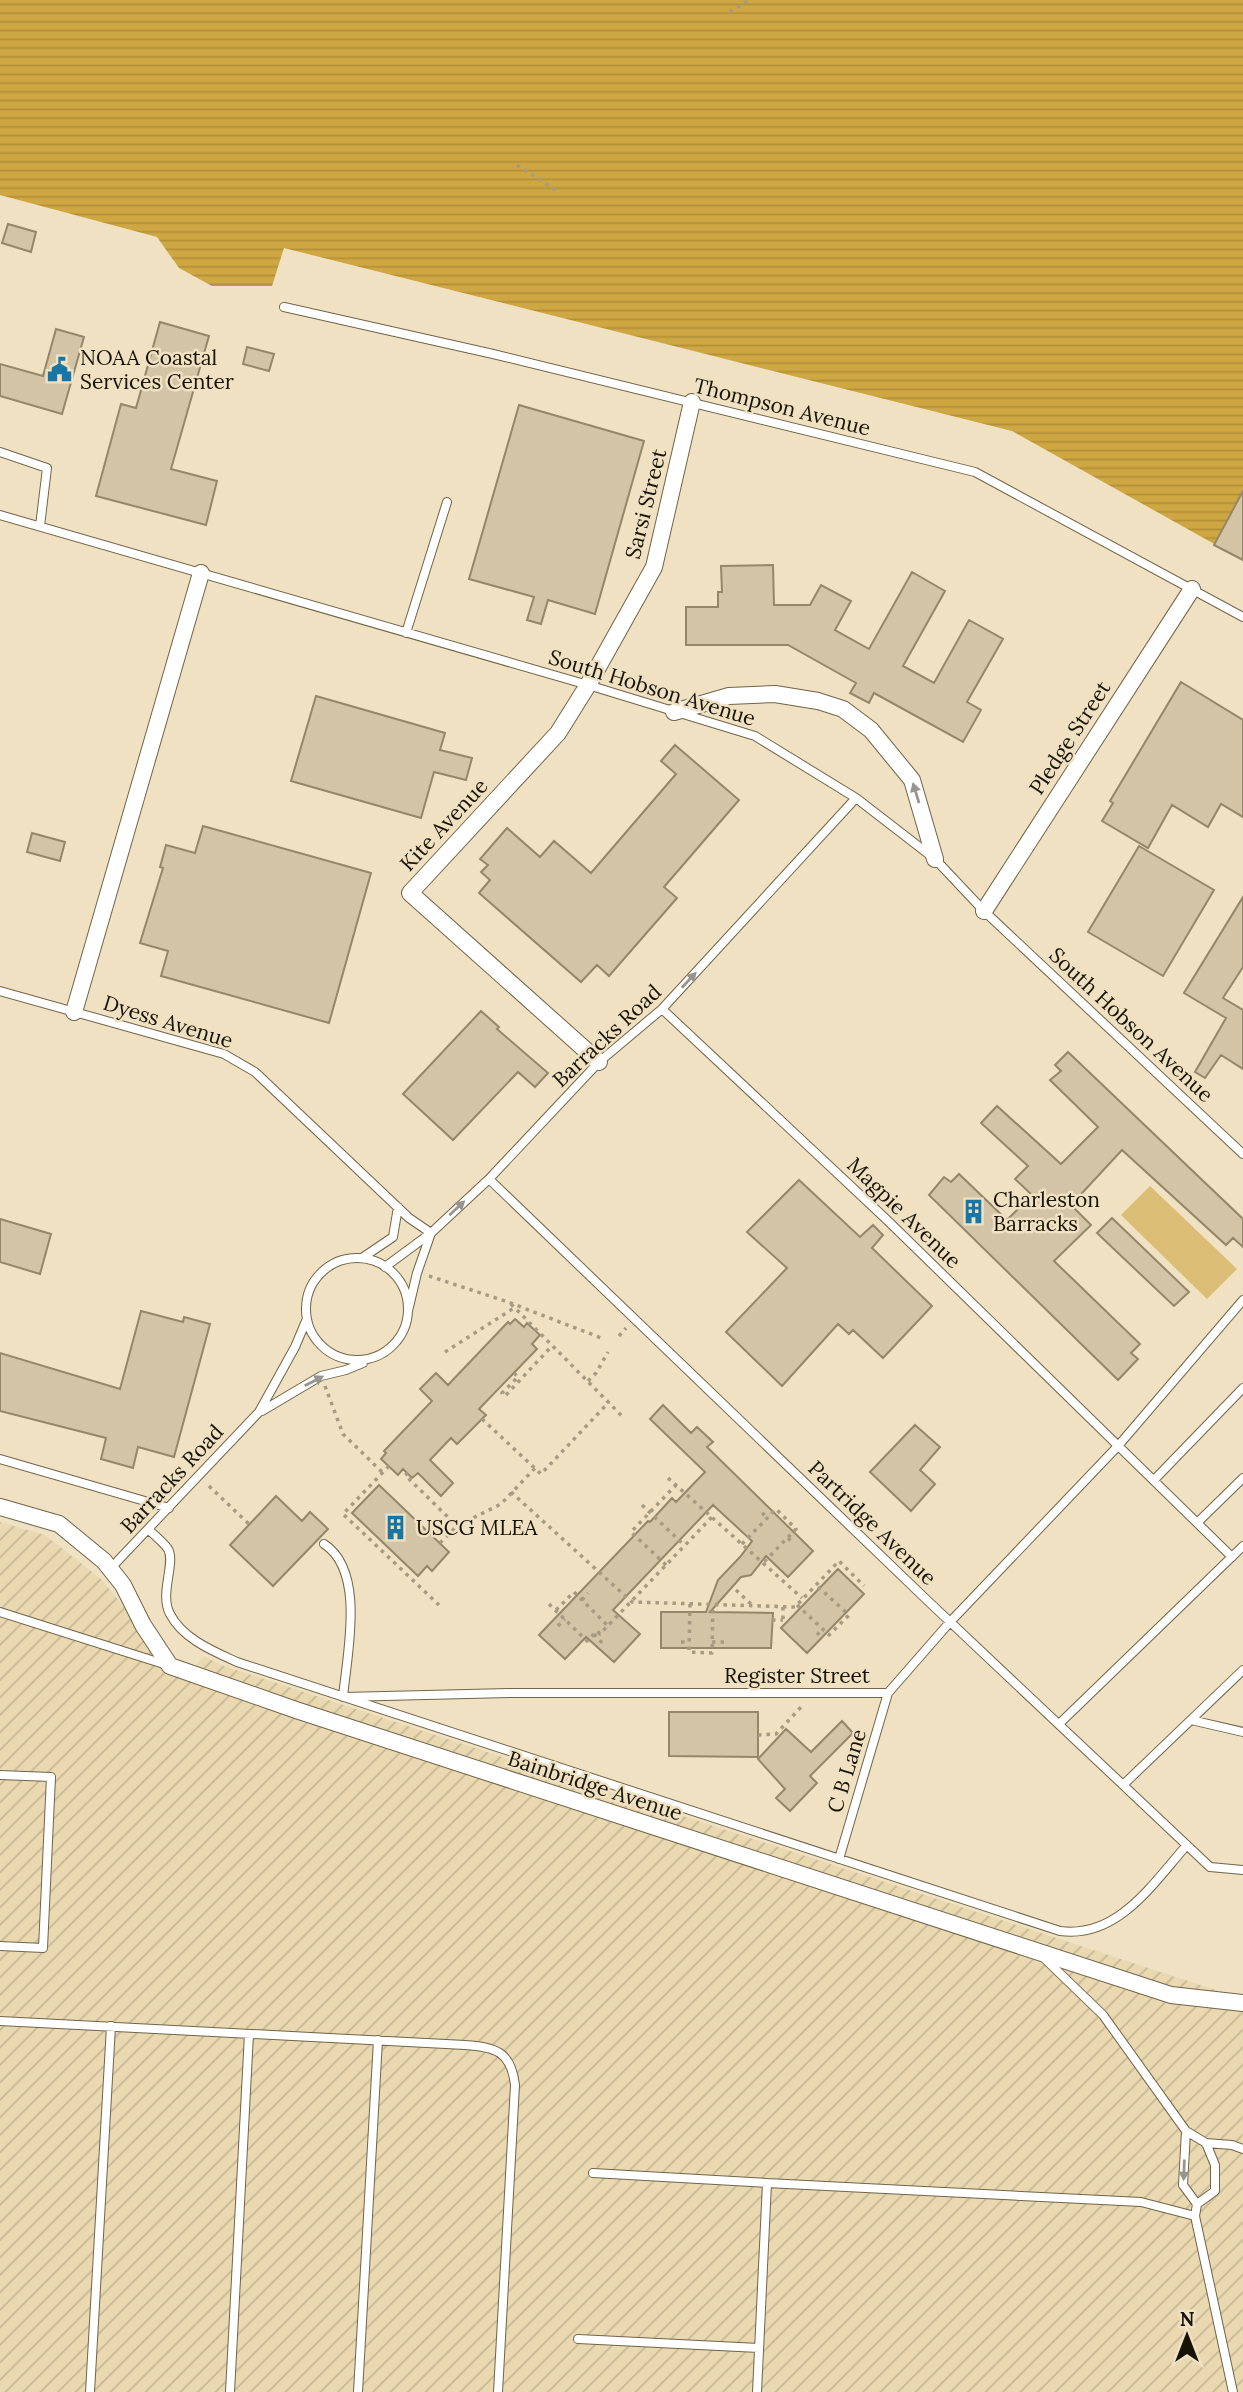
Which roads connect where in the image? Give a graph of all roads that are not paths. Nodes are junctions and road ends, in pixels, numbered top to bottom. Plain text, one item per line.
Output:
1 (284, 307) dead end
2 (692, 402) junction
3 (0, 452) edge
4 (447, 502) dead end
5 (0, 515) edge
6 (40, 526) junction
7 (201, 573) junction
8 (1192, 589) junction
9 (1243, 617) edge
10 (406, 633) junction
11 (588, 685) junction
12 (674, 712) junction
13 (856, 798) junction
14 (935, 859) junction
15 (984, 911) junction
16 (0, 991) edge
17 (663, 1009) junction
18 (74, 1012) junction
19 (599, 1062) junction
20 (1243, 1154) edge
21 (489, 1179) junction
22 (398, 1207) junction
23 (431, 1233) junction
24 (362, 1258) junction
25 (385, 1267) junction
26 (1243, 1300) edge
27 (408, 1311) junction
28 (306, 1321) junction
29 (373, 1358) junction
30 (1243, 1388) edge
31 (259, 1412) junction
32 (1118, 1446) junction
33 (0, 1459) edge
34 (1243, 1478) edge
35 (1154, 1480) junction
36 (0, 1507) edge
37 (169, 1508) junction
38 (1198, 1522) junction
39 (148, 1530) junction
40 (324, 1544) dead end
41 (1243, 1546) edge
42 (1232, 1557) junction
43 (110, 1569) junction
44 (0, 1612) edge
45 (950, 1622) junction
46 (170, 1665) junction
47 (1243, 1670) edge
48 (888, 1693) junction
49 (343, 1697) junction
50 (1191, 1720) junction
51 (1059, 1724) junction
52 (1243, 1732) edge
53 (0, 1775) edge
54 (1123, 1785) junction
55 (1187, 1844) junction
56 (839, 1859) junction
57 (1243, 1870) edge
58 (0, 1946) edge
59 (1037, 1952) junction
60 (1243, 2003) edge
61 (0, 2021) edge
62 (111, 2026) junction
63 (249, 2034) junction
64 (378, 2040) junction
65 (1186, 2131) junction
66 (1206, 2143) junction
67 (1243, 2149) edge
68 (593, 2172) dead end
69 (766, 2183) junction
70 (1197, 2204) junction
71 (1195, 2216) junction
72 (578, 2339) dead end
73 (759, 2348) junction
74 (90, 2392) edge
75 (230, 2392) edge
76 (358, 2392) edge
77 (498, 2392) edge
78 (757, 2392) edge
79 (1233, 2392) edge

1 - 2 lane, Thompson Avenue
2 - 8 lane, Thompson Avenue
2 - 11 street, Sarsi Street
3 - 6 lane
4 - 10 lane
5 - 6 lane, South Hobson Avenue
6 - 7 lane, South Hobson Avenue
7 - 10 lane, South Hobson Avenue
7 - 18 street
8 - 9 lane, Thompson Avenue
8 - 15 street, Pledge Street
10 - 11 lane, South Hobson Avenue
11 - 12 lane, South Hobson Avenue
11 - 19 street, Kite Avenue
12 - 13 lane, South Hobson Avenue
14 -> 12 street
13 - 14 lane, South Hobson Avenue
17 -> 13 lane, Barracks Road
14 - 15 lane, South Hobson Avenue
15 - 20 lane, South Hobson Avenue
16 - 18 lane, Dyess Avenue
17 - 19 lane, Barracks Road
17 - 32 lane, Magpie Avenue
18 - 22 lane, Dyess Avenue
19 - 21 lane, Barracks Road
23 -> 21 lane, Barracks Road
21 - 45 lane, Partridge Avenue
22 - 23 lane, Dyess Avenue
22 - 24 lane
23 - 25 lane
23 - 27 lane, Barracks Road
24 - 25 lane
24 - 28 lane
25 - 27 lane
26 - 32 lane, Register Street
27 - 29 lane
28 - 29 lane
28 - 31 lane
31 -> 29 lane
30 - 35 lane
31 - 37 lane, Barracks Road
32 - 35 lane, Magpie Avenue
32 - 45 lane, Register Street
33 - 37 lane
34 - 38 lane
35 - 38 lane, Magpie Avenue
36 - 43 street
37 - 39 lane, Barracks Road
38 - 42 lane, Magpie Avenue
39 - 43 lane, Barracks Road
39 - 49 lane
40 - 49 lane
41 - 42 lane
42 - 51 lane
43 - 46 street
44 - 46 lane
45 - 48 lane, Register Street
45 - 51 lane, Partridge Avenue
46 - 59 street, Bainbridge Avenue
47 - 50 lane
48 - 49 lane, Register Street
48 - 56 lane, C B Lane
49 - 56 lane
50 - 52 lane
50 - 54 lane
51 - 54 lane, Partridge Avenue
53 - 58 lane
54 - 55 lane, Partridge Avenue
55 - 56 lane
55 - 57 lane, Partridge Avenue
59 - 60 street, Bainbridge Avenue
59 - 65 lane
61 - 62 lane
62 - 63 lane
62 - 74 lane
63 - 64 lane
63 - 75 lane
64 - 76 lane
64 - 77 lane
65 - 66 lane
65 -> 70 lane
66 - 67 lane
66 - 70 lane
68 - 69 lane
69 - 71 lane
69 - 73 lane
70 - 71 lane
71 - 79 lane
72 - 73 lane
73 - 78 lane

